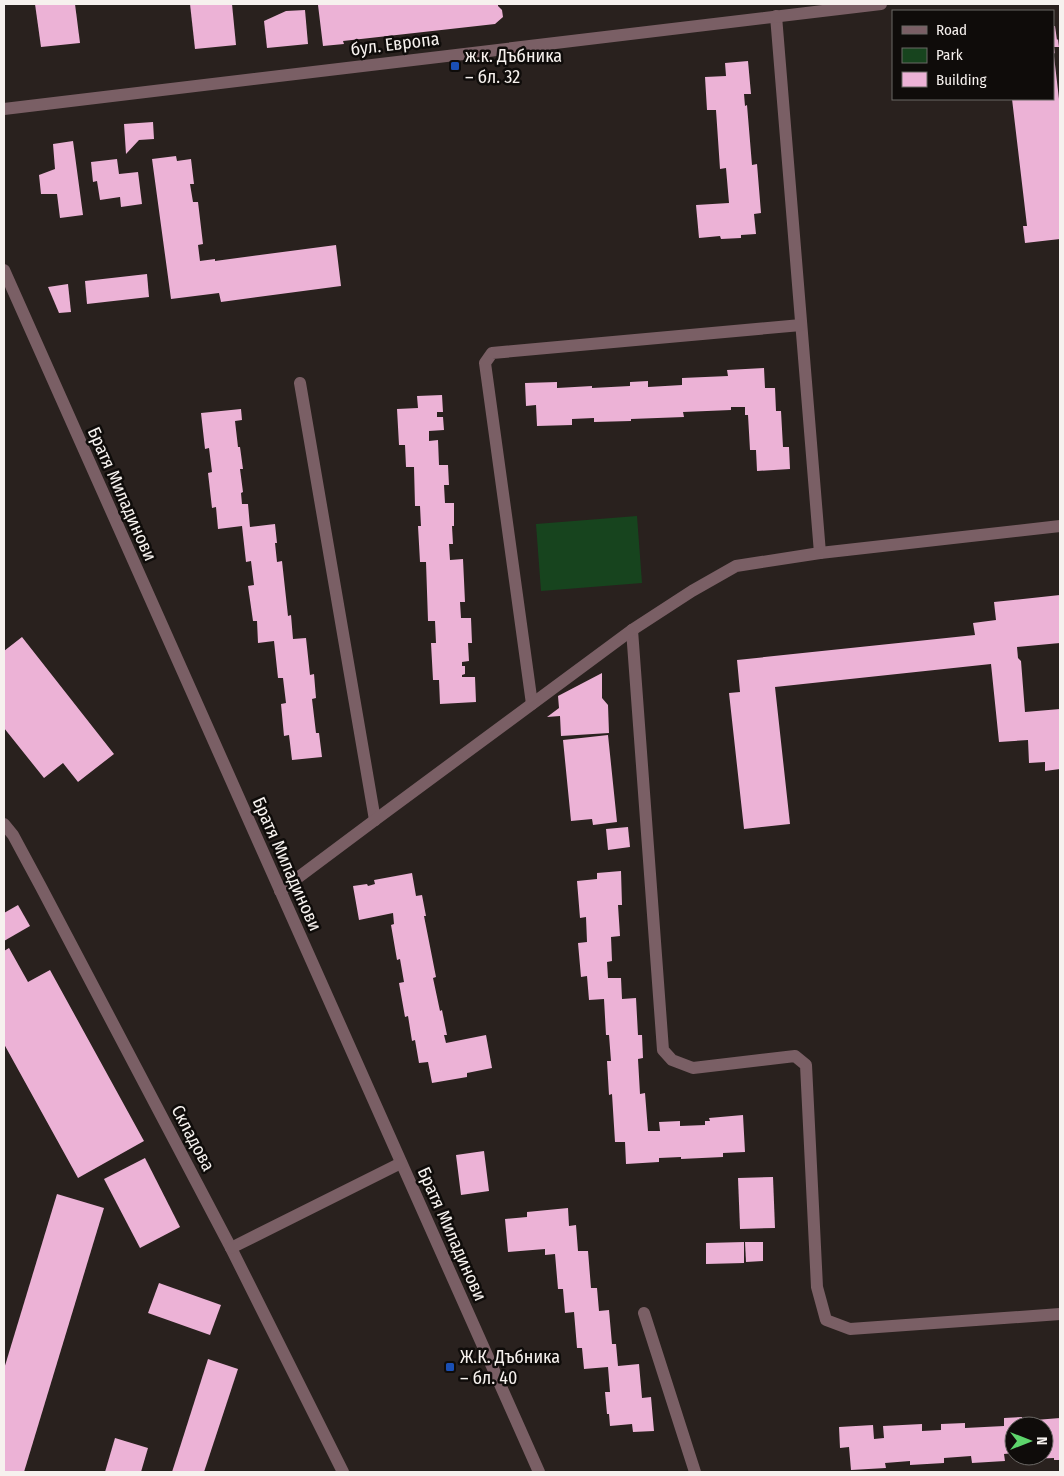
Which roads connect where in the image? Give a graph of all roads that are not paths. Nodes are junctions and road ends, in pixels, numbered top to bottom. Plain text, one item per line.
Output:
1 (881, 4) edge
2 (776, 16) junction
3 (4, 109) edge
4 (4, 270) edge
5 (802, 325) junction
6 (300, 383) dead end
7 (1060, 526) edge
8 (820, 553) junction
9 (632, 630) junction
10 (532, 704) junction
11 (374, 820) junction
12 (4, 824) edge
13 (280, 891) junction
14 (401, 1163) junction
15 (230, 1248) junction
16 (644, 1313) dead end
17 (1060, 1314) edge
18 (343, 1472) edge
19 (539, 1472) edge
20 (695, 1472) edge

1 - 2 street, бул. Европа
2 - 3 street, бул. Европа
2 - 5 street
4 - 13 street, Братя Миладинови
5 - 8 street
5 - 10 street
6 - 11 street
7 - 8 street
8 - 9 street
9 - 10 street
9 - 17 street
10 - 11 street
11 - 13 street
12 - 15 street, Складова
13 - 14 street, Братя Миладинови
14 - 15 street
14 - 19 street, Братя Миладинови
15 - 18 street, Складова
16 - 20 street

